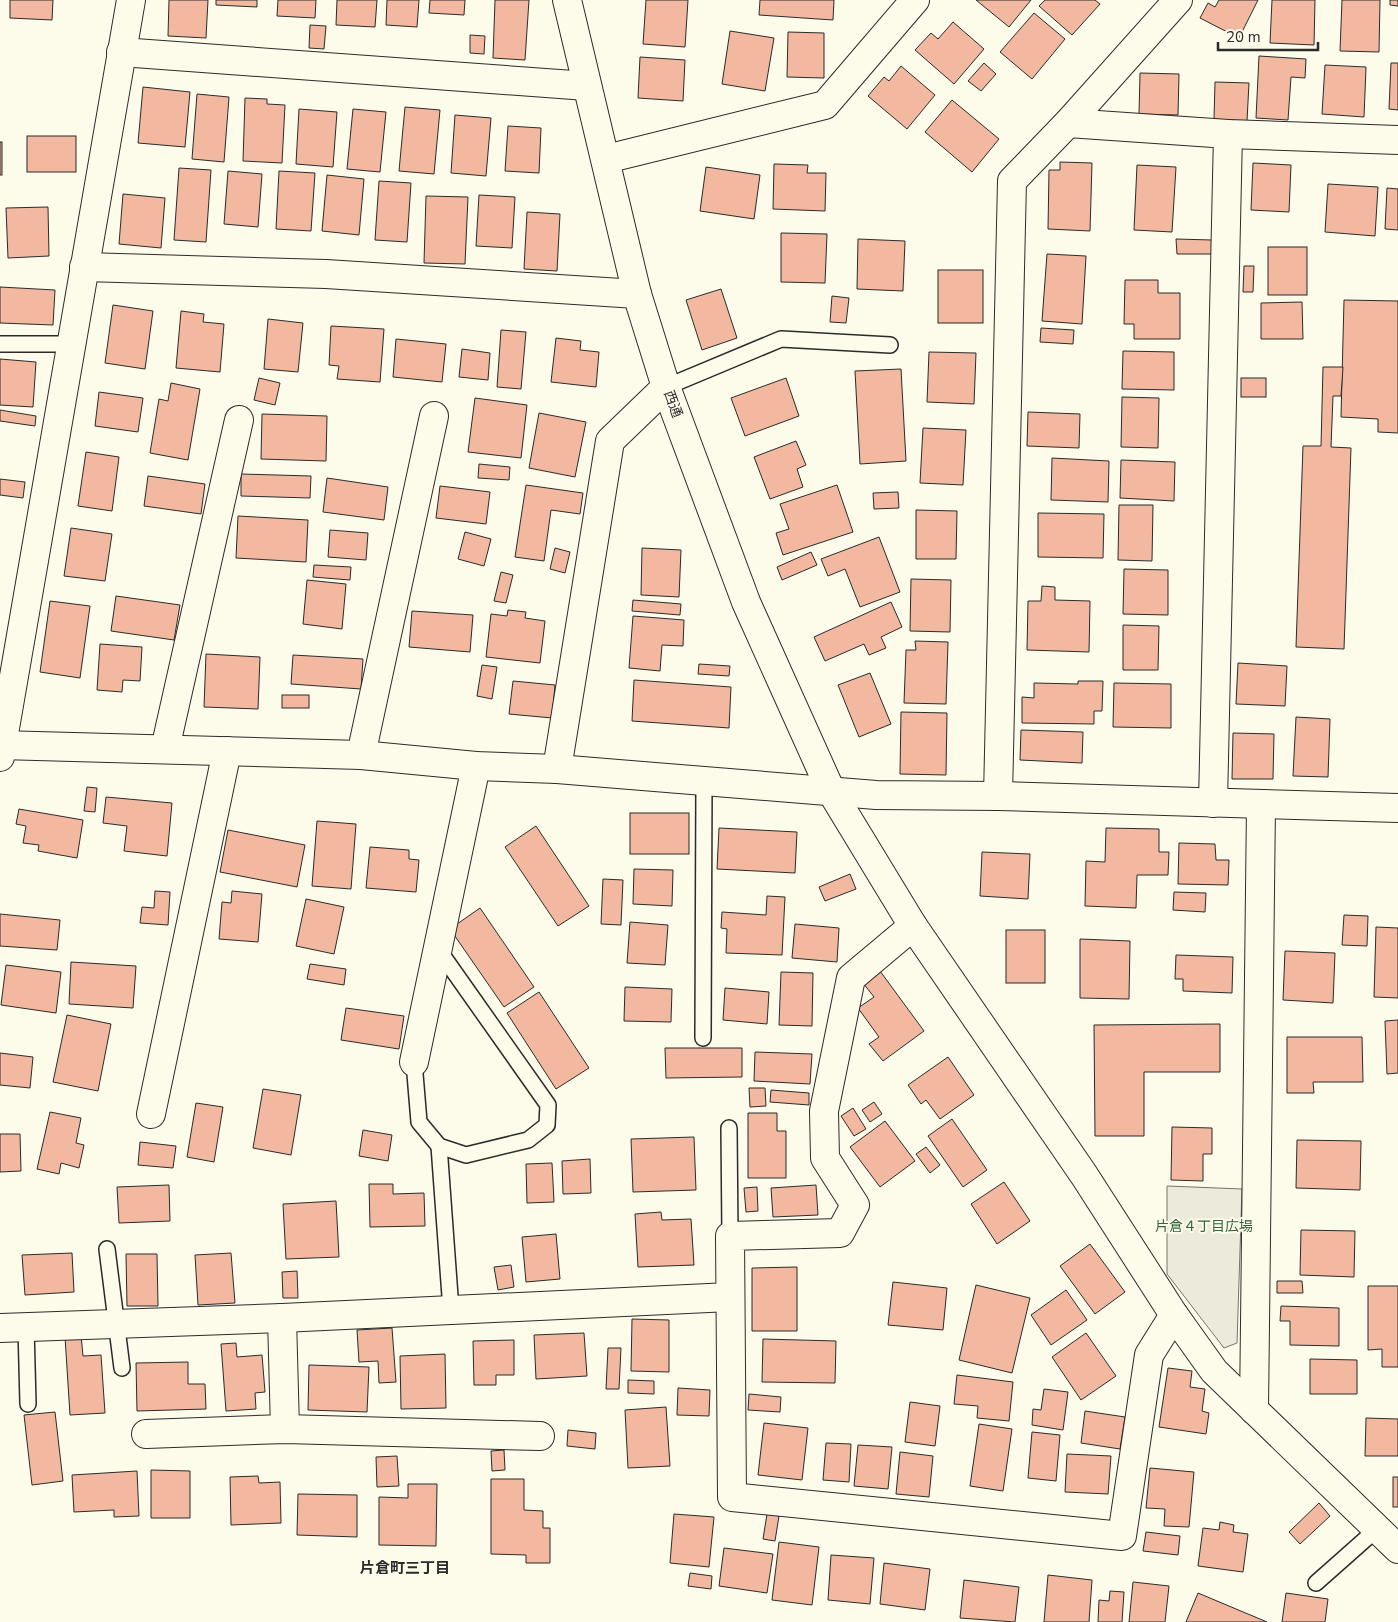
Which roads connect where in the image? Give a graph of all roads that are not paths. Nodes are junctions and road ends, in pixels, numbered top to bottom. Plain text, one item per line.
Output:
1 (130, 0) edge
2 (567, 0) edge
3 (915, 0) edge
4 (1176, 1) edge
5 (122, 52) junction
6 (587, 86) junction
7 (1068, 123) junction
8 (1228, 134) junction
9 (1398, 140) edge
10 (606, 159) junction
11 (84, 268) junction
12 (637, 294) junction
13 (0, 344) edge
14 (71, 344) junction
15 (890, 345) dead end
16 (666, 387) junction
17 (434, 416) dead end
18 (239, 420) dead end
19 (1, 749) edge
20 (165, 749) junction
21 (227, 751) junction
22 (361, 755) junction
23 (476, 766) junction
24 (557, 768) junction
25 (704, 781) junction
26 (831, 791) junction
27 (998, 796) junction
28 (1213, 803) junction
29 (1261, 804) junction
30 (1398, 808) edge
31 (913, 926) junction
32 (438, 949) junction
33 (703, 1038) dead end
34 (414, 1062) joint
35 (151, 1114) dead end
36 (730, 1128) dead end
37 (439, 1146) junction
38 (730, 1236) junction
39 (107, 1249) dead end
40 (730, 1297) junction
41 (451, 1310) junction
42 (1174, 1315) junction
43 (282, 1318) junction
44 (115, 1322) junction
45 (13, 1327) edge
46 (122, 1368) dead end
47 (28, 1404) dead end
48 (1254, 1410) junction
49 (285, 1429) junction
50 (146, 1434) dead end
51 (540, 1436) dead end
52 (1377, 1529) junction
53 (1398, 1549) edge
54 (1316, 1582) dead end

1 - 5 street
2 - 6 street, 西通
3 - 10 street
4 - 7 street
5 - 6 street
5 - 11 street
6 - 10 street, 西通
7 - 8 street
7 - 27 street
8 - 9 street
8 - 28 street
10 - 12 street, 西通
11 - 12 street
11 - 14 street
12 - 16 street, 西通
13 - 14 lane
14 - 19 street
15 - 16 lane
16 - 24 street
16 - 26 street, 西通
17 - 22 street
18 - 20 street
19 - 20 street
20 - 21 street
21 - 22 street
21 - 35 street
22 - 23 street
23 - 24 street
23 - 32 street
24 - 25 street
25 - 26 street
25 - 33 lane
26 - 27 street
26 - 31 street, 西通
27 - 28 street
28 - 29 street
29 - 30 street
29 - 48 street
31 - 38 street
31 - 42 street, 西通
32 - 34 street
32 - 37 lane
34 - 37 lane
36 - 38 lane
37 - 41 lane
38 - 40 street
39 - 44 lane
40 - 41 street
40 - 42 street
41 - 43 street
42 - 48 street, 西通
43 - 44 street
43 - 49 street
44 - 45 street
44 - 46 lane
45 - 47 lane
48 - 52 street, 西通
49 - 50 street
49 - 51 street
52 - 53 street, 西通
52 - 54 lane

